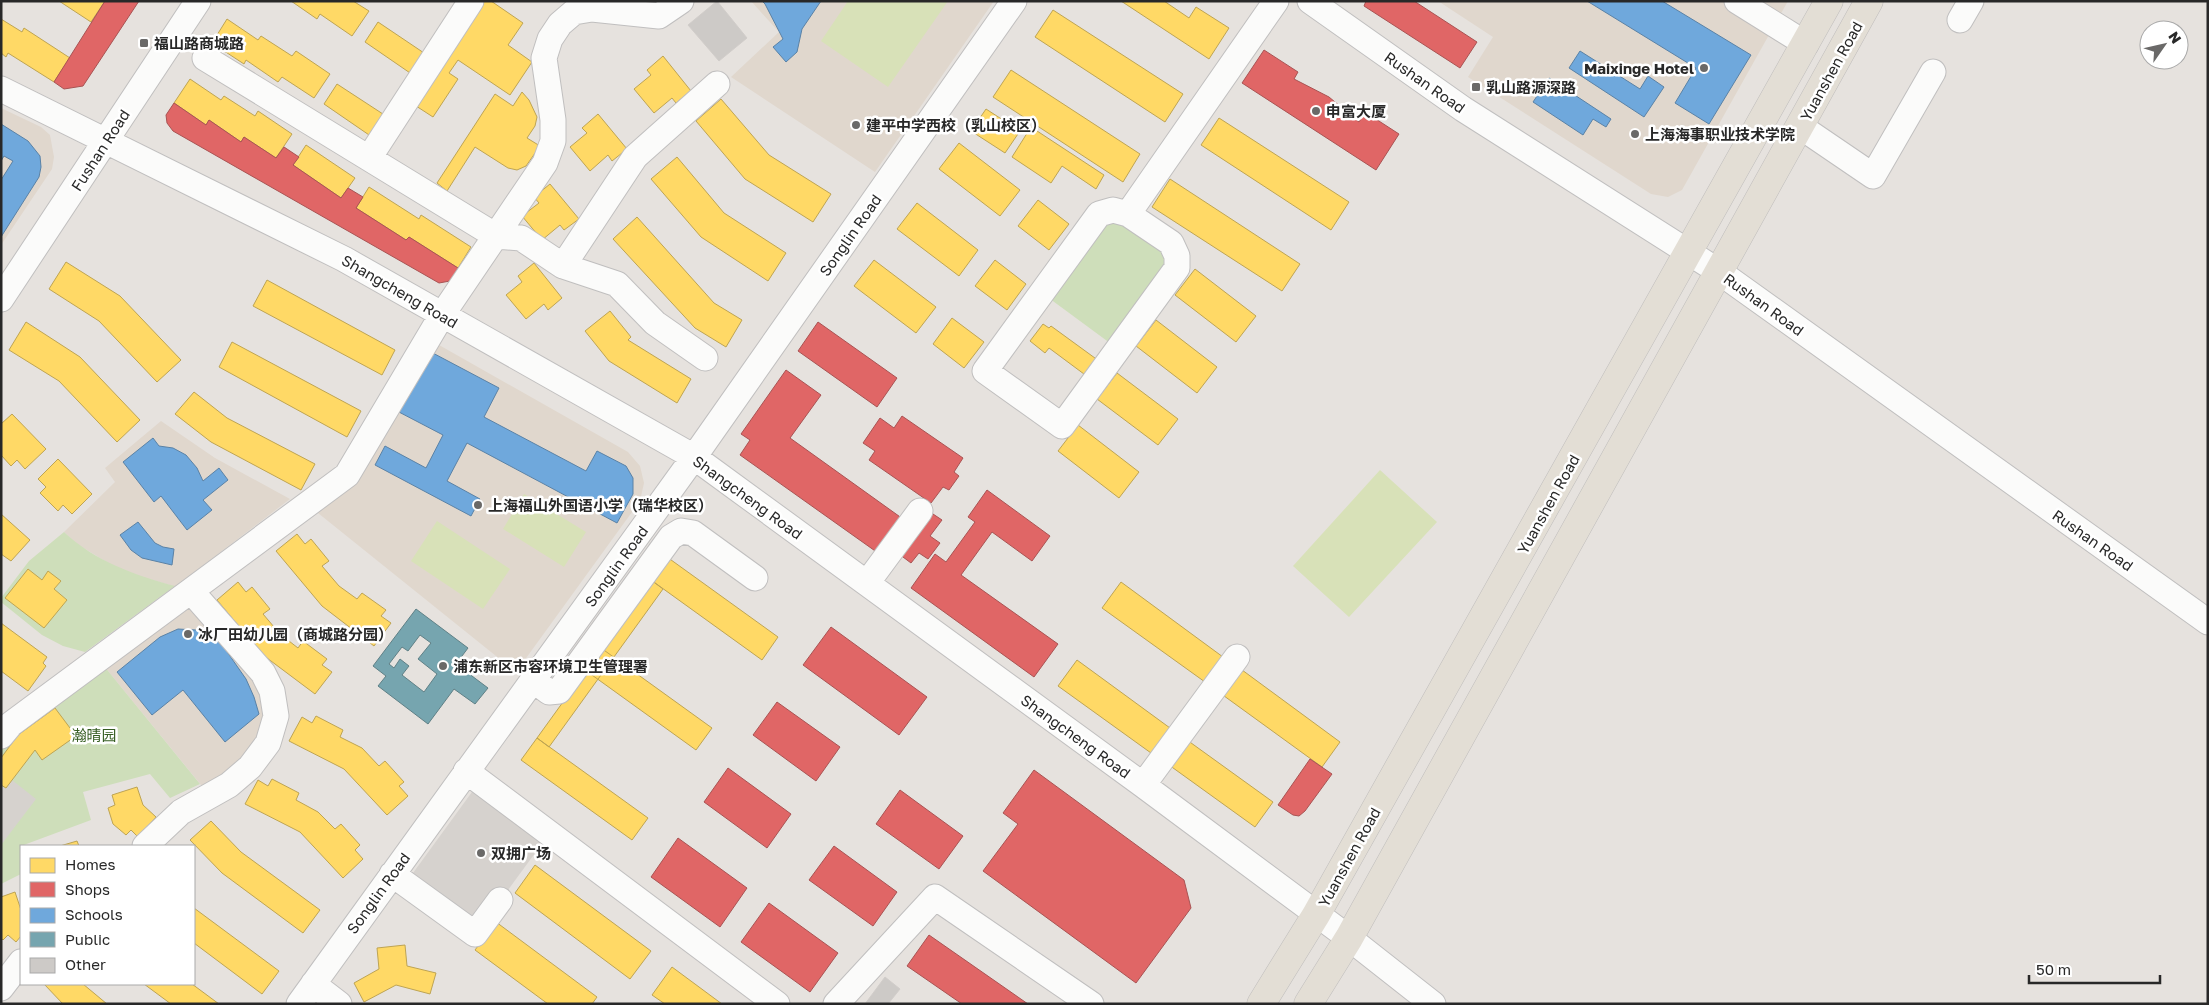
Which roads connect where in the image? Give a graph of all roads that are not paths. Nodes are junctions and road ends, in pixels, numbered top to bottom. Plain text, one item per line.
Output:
1 (198, 1) edge
2 (471, 1) edge
3 (681, 1) edge
4 (1014, 1) edge
5 (1276, 1) edge
6 (1310, 1) edge
7 (1737, 1) edge
8 (1829, 1) edge
9 (1869, 1) edge
10 (1806, 44) junction
11 (205, 58) dead end
12 (1933, 72) dead end
13 (717, 84) dead end
14 (1, 89) edge
15 (1801, 127) junction
16 (106, 141) junction
17 (369, 158) junction
18 (1128, 214) junction
19 (496, 236) junction
20 (1689, 253) junction
21 (563, 266) junction
22 (1718, 271) junction
23 (1, 299) edge
24 (442, 315) junction
25 (705, 358) dead end
26 (694, 457) junction
27 (920, 511) dead end
28 (755, 578) dead end
29 (867, 583) junction
30 (191, 590) junction
31 (2208, 622) edge
32 (1236, 657) dead end
33 (533, 680) junction
34 (1, 736) edge
35 (466, 771) junction
36 (1143, 785) junction
37 (147, 845) edge
38 (392, 874) junction
39 (500, 900) dead end
40 (1316, 915) junction
41 (1349, 938) junction
42 (20, 963) edge
43 (313, 984) junction
44 (1, 988) edge
45 (1, 997) edge
46 (10, 1004) edge
47 (299, 1004) edge
48 (339, 1004) edge
49 (777, 1004) edge
50 (836, 1004) edge
51 (1091, 1004) edge
52 (1261, 1004) edge
53 (1308, 1004) edge
54 (1434, 1004) edge

1 - 16 street, Fushan Road
2 - 17 street
3 - 19 street
4 - 26 street, Songlin Road
5 - 18 street
6 - 20 street, Rushan Road
7 - 10 street
8 - 10 main road, Yuanshen Road
9 - 15 main road, Yuanshen Road
10 - 20 main road, Yuanshen Road
11 - 17 street
12 - 15 street
13 - 21 street
14 - 16 street, Shangcheng Road
15 - 22 main road, Yuanshen Road
16 - 23 street, Fushan Road
16 - 24 street, Shangcheng Road
17 - 19 street
18 - 18 street
19 - 21 street
19 - 24 street
20 - 22 street, Rushan Road
20 - 40 main road, Yuanshen Road
21 - 25 street
22 - 31 street, Rushan Road
22 - 41 main road, Yuanshen Road
24 - 26 street, Shangcheng Road
24 - 30 street
26 - 29 street, Shangcheng Road
26 - 33 street, Songlin Road
27 - 29 street
28 - 33 street
29 - 36 street, Shangcheng Road
30 - 34 street
30 - 37 street
32 - 36 street
33 - 35 street, Songlin Road
35 - 38 street, Songlin Road
35 - 49 street
36 - 40 street, Shangcheng Road
38 - 39 street
38 - 43 street, Songlin Road
40 - 41 street, Shangcheng Road
40 - 52 main road, Yuanshen Road
41 - 53 main road, Yuanshen Road
41 - 54 street, Shangcheng Road
42 - 44 street
43 - 47 street, Songlin Road
43 - 48 street
45 - 46 street
50 - 51 street

